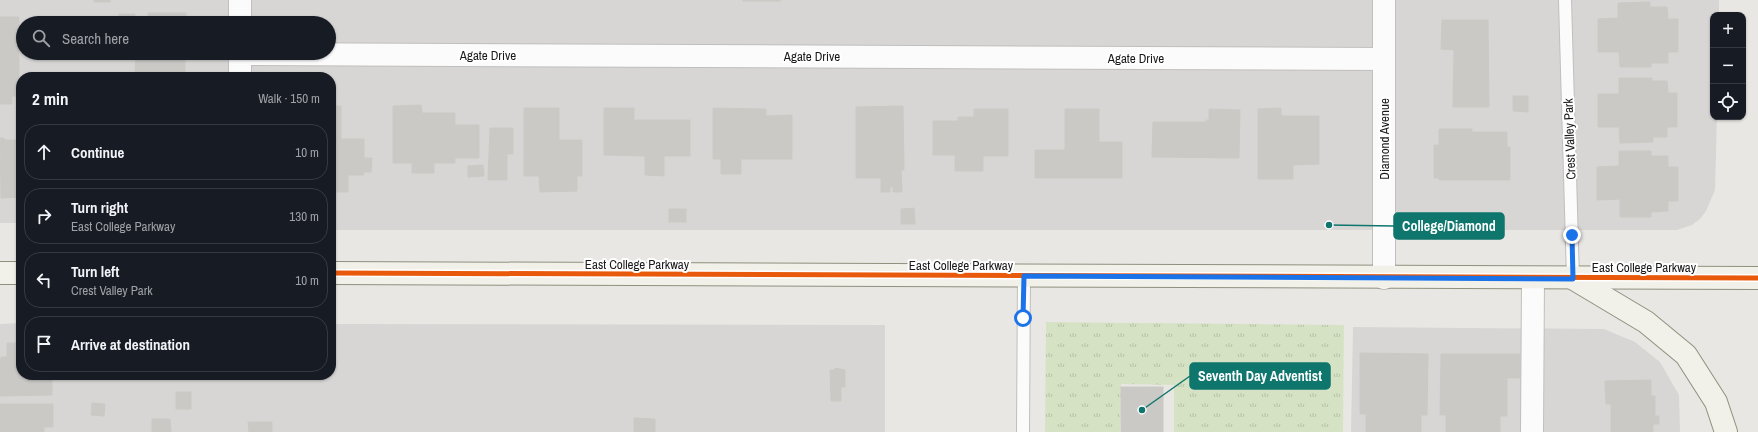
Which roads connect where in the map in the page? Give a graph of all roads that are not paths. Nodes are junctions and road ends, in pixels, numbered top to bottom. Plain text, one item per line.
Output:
1 (240, 0) edge
2 (1384, 0) edge
3 (1565, 0) edge
4 (240, 16) edge
5 (336, 54) edge
6 (1384, 59) junction
7 (240, 60) edge
8 (240, 72) edge
9 (0, 273) edge
10 (16, 273) edge
11 (336, 273) edge
12 (1024, 276) junction
13 (1384, 278) junction
14 (1533, 278) junction
15 (1758, 278) edge
16 (1573, 279) junction
17 (1023, 432) edge
18 (1532, 432) edge
19 (1726, 432) edge

1 - 4 street
2 - 6 street, Diamond Avenue
3 - 16 lane, Crest Valley Park
5 - 6 street, Agate Drive
6 - 13 street, Diamond Avenue
7 - 8 street
9 - 10 main road
11 - 12 main road, East College Parkway
12 - 13 main road, East College Parkway
12 - 17 lane
13 - 14 main road, East College Parkway
14 - 16 main road, East College Parkway
14 - 18 street
15 - 16 main road, East College Parkway
16 - 19 main road

